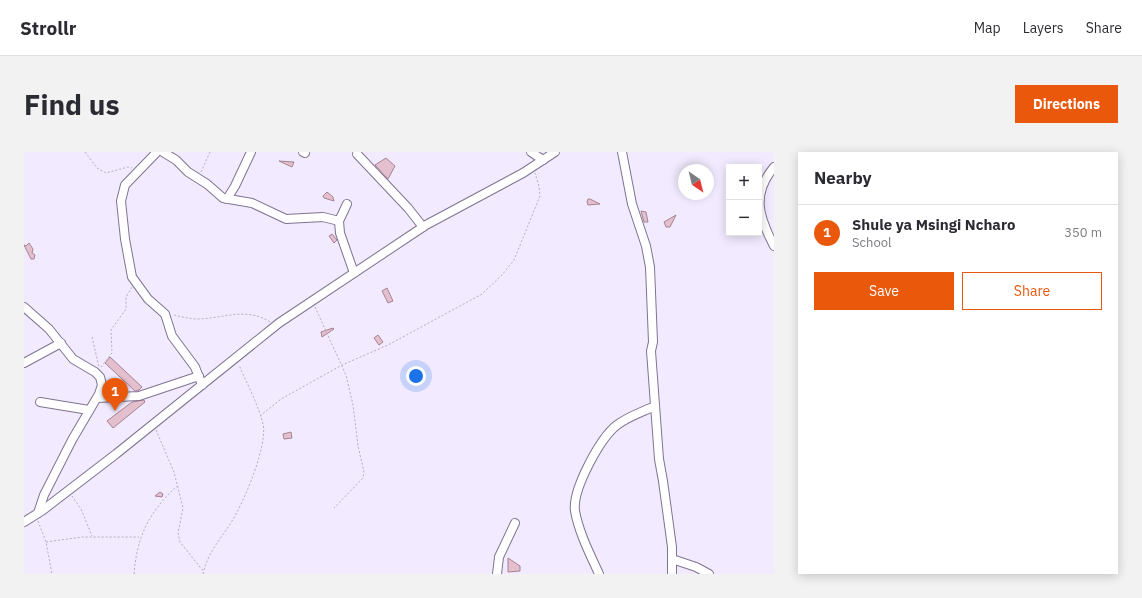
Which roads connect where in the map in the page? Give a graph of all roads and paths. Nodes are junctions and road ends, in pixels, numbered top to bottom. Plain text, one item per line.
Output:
1 (85, 152) edge
2 (157, 152) edge
3 (163, 152) edge
4 (210, 152) edge
5 (251, 152) edge
6 (531, 152) edge
7 (555, 152) edge
8 (622, 152) edge
9 (357, 154) dead end
10 (543, 160) junction
11 (532, 167) junction
12 (774, 167) edge
13 (138, 171) junction
14 (198, 178) junction
15 (227, 199) junction
16 (347, 204) dead end
17 (339, 221) junction
18 (423, 227) junction
19 (774, 246) edge
20 (354, 272) junction
21 (135, 282) junction
22 (312, 300) junction
23 (24, 307) edge
24 (163, 311) junction
25 (275, 326) junction
26 (92, 338) dead end
27 (61, 343) junction
28 (236, 356) junction
29 (24, 363) edge
30 (342, 365) junction
31 (199, 376) junction
32 (202, 385) junction
33 (97, 398) junction
34 (40, 402) dead end
35 (655, 406) junction
36 (89, 410) junction
37 (260, 416) junction
38 (153, 424) junction
39 (177, 486) junction
40 (69, 490) junction
41 (334, 508) dead end
42 (37, 514) junction
43 (24, 522) edge
44 (515, 523) dead end
45 (92, 536) junction
46 (140, 537) junction
47 (46, 542) junction
48 (672, 559) junction
49 (203, 573) edge
50 (52, 574) edge
51 (134, 574) edge
52 (497, 574) edge
53 (599, 574) edge
54 (672, 574) edge
55 (709, 574) edge

1 - 13 path
2 - 13 street
3 - 14 street
4 - 14 path
5 - 15 street
6 - 10 street
7 - 10 street
8 - 35 street
9 - 18 street
10 - 11 street
11 - 18 street
11 - 30 path
12 - 19 street
13 - 21 street
14 - 15 street
15 - 17 street
16 - 17 street
17 - 20 street
18 - 20 street
20 - 22 street
21 - 24 street
21 - 26 path
22 - 25 street
22 - 30 path
23 - 27 street
24 - 25 path
24 - 31 street
25 - 28 street
27 - 29 street
27 - 33 street
28 - 32 street
28 - 37 path
30 - 37 path
30 - 41 path
31 - 32 street
31 - 33 street
32 - 38 street
33 - 36 street
34 - 36 street
35 - 48 street
35 - 53 street
36 - 42 street
37 - 49 path
38 - 39 path
38 - 40 street
39 - 46 path
39 - 49 path
40 - 42 street
40 - 45 path
42 - 43 street
42 - 47 path
44 - 52 street
45 - 46 path
45 - 47 path
46 - 51 path
47 - 50 path
48 - 54 street
48 - 55 street

